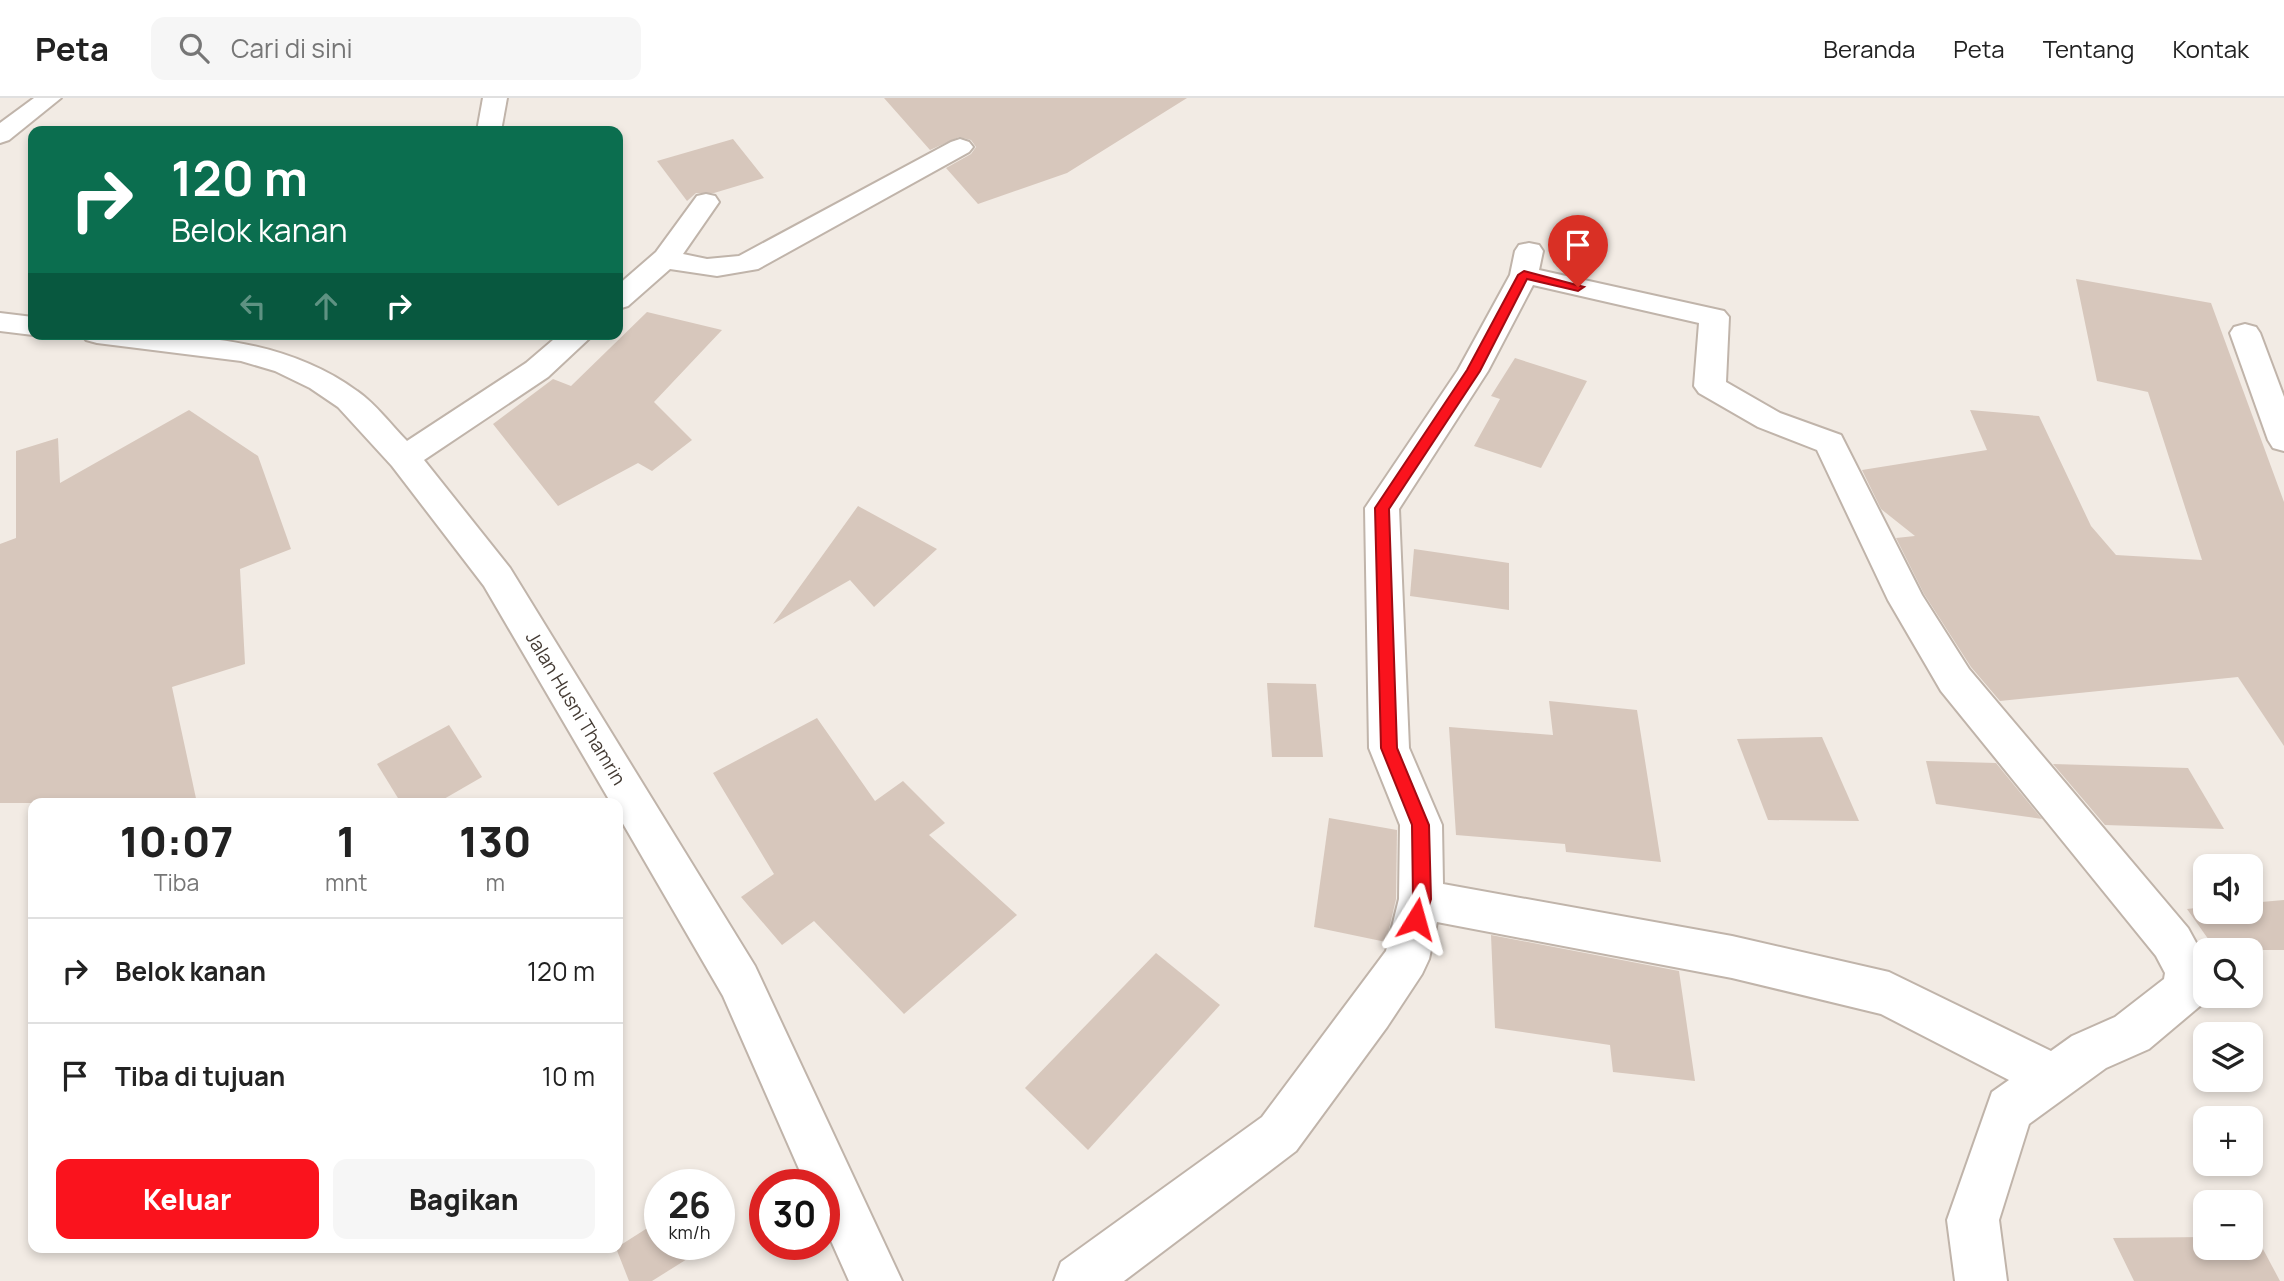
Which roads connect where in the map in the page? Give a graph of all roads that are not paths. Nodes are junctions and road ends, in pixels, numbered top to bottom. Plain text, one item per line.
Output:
1 (49, 98) edge
2 (496, 99) edge
3 (490, 126) edge
4 (2, 131) edge
5 (960, 148) dead end
6 (706, 202) dead end
7 (666, 258) junction
8 (623, 296) edge
9 (0, 322) edge
10 (28, 325) edge
11 (2245, 332) dead end
12 (572, 340) edge
13 (217, 341) edge
14 (2284, 440) edge
15 (404, 458) junction
16 (1422, 899) junction
17 (2053, 1077) junction
18 (876, 1281) edge
19 (1080, 1281) edge
20 (1981, 1281) edge

1 - 4 street
2 - 3 street
5 - 7 street
6 - 7 street
7 - 8 street
9 - 10 street
11 - 14 street
12 - 15 street
13 - 15 street, Jalan Husni Thamrin
15 - 18 street, Jalan Husni Thamrin
16 - 17 street
16 - 17 street
16 - 19 street
17 - 20 street

